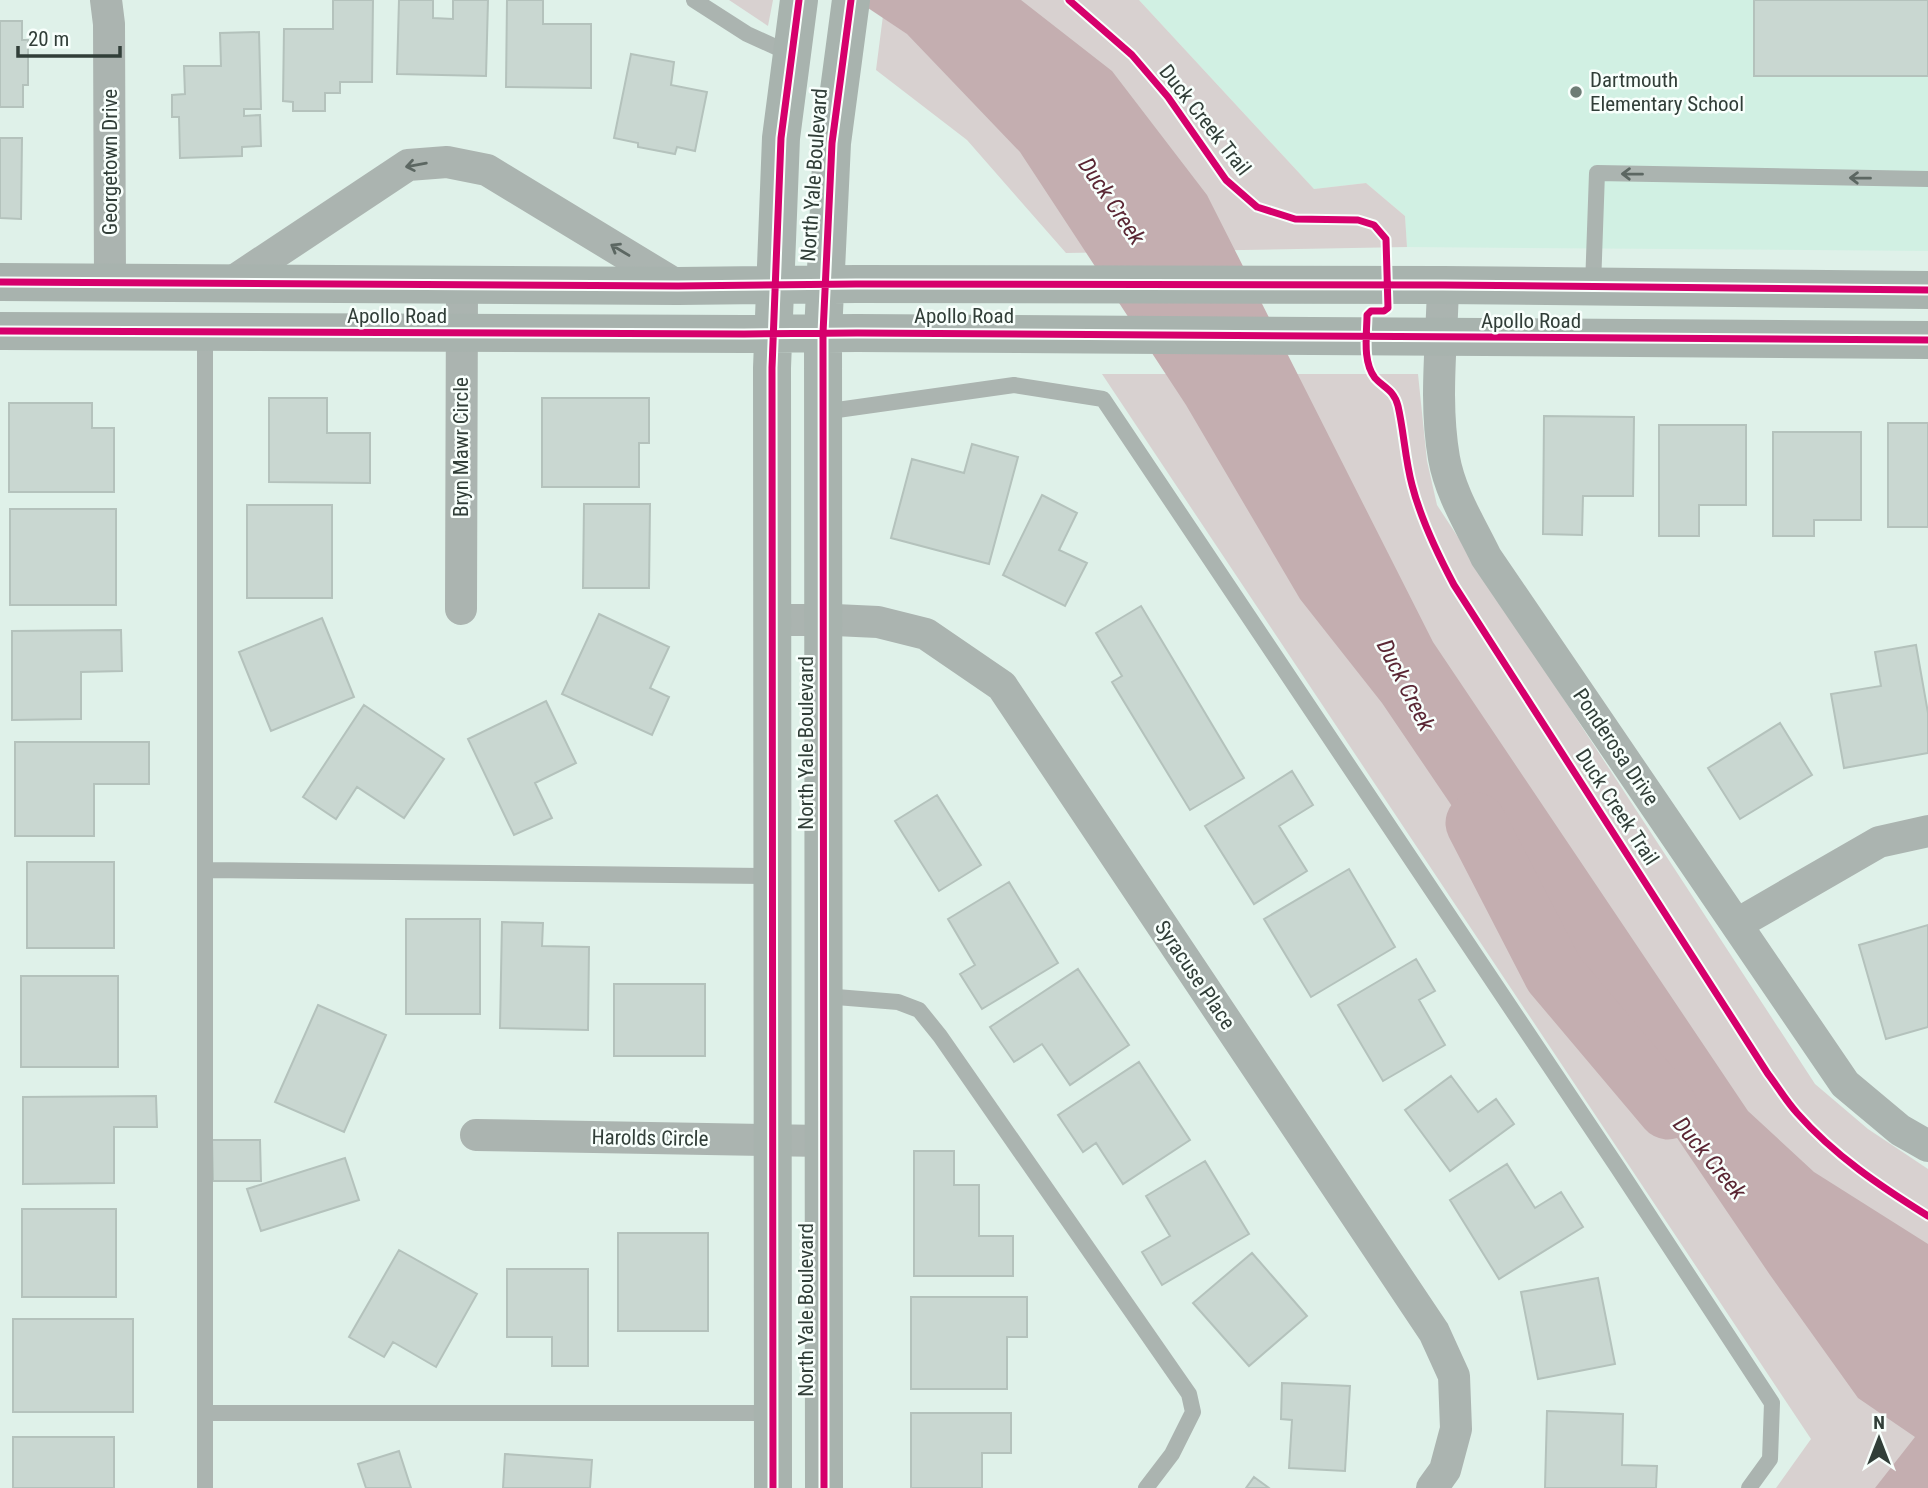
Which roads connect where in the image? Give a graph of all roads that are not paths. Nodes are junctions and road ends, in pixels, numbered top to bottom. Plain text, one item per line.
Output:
1 (106, 0) edge
2 (694, 0) edge
3 (848, 17) edge
4 (795, 27) edge
5 (1928, 179) edge
6 (0, 282) edge
7 (110, 283) junction
8 (229, 284) junction
9 (824, 284) junction
10 (462, 285) junction
11 (775, 285) junction
12 (1443, 285) junction
13 (678, 286) junction
14 (1593, 286) junction
15 (1928, 290) edge
16 (0, 331) edge
17 (205, 333) junction
18 (823, 333) junction
19 (462, 334) junction
20 (774, 334) junction
21 (1443, 338) junction
22 (1928, 340) edge
23 (823, 412) junction
24 (461, 609) dead end
25 (772, 620) junction
26 (824, 620) junction
27 (1928, 831) edge
28 (205, 870) junction
29 (772, 876) junction
30 (1737, 924) junction
31 (824, 996) junction
32 (476, 1135) dead end
33 (772, 1140) junction
34 (824, 1141) junction
35 (1928, 1146) edge
36 (205, 1413) junction
37 (772, 1413) junction
38 (205, 1488) edge
39 (772, 1488) edge
40 (824, 1488) edge
41 (1146, 1488) edge
42 (1432, 1488) edge
43 (1749, 1488) edge

1 - 7 street, Georgetown Drive
2 - 4 lane
3 - 9 street, North Yale Boulevard
4 - 11 street, North Yale Boulevard
5 -> 14 lane
6 - 7 street, Apollo Road
7 - 8 street, Apollo Road
8 - 10 street, Apollo Road
13 -> 8 street
9 - 11 street, Apollo Road
9 - 12 street, Apollo Road
9 - 18 street, North Yale Boulevard
10 - 13 street, Apollo Road
10 - 19 street, Bryn Mawr Circle
11 - 13 street, Apollo Road
11 - 20 street, North Yale Boulevard
12 - 14 street, Apollo Road
12 - 21 street, Ponderosa Drive
14 - 15 street, Apollo Road
16 - 17 street, Apollo Road
17 - 19 street, Apollo Road
17 - 28 lane
18 - 20 street, Apollo Road
18 - 21 street, Apollo Road
18 - 23 street, North Yale Boulevard
19 - 20 street, Apollo Road
19 - 24 street, Bryn Mawr Circle
20 - 25 street, North Yale Boulevard
21 - 22 street, Apollo Road
21 - 30 street, Ponderosa Drive
23 - 26 street, North Yale Boulevard
23 - 43 lane
25 - 26 street, Syracuse Place
25 - 29 street, North Yale Boulevard
26 - 31 street, North Yale Boulevard
26 - 42 street, Syracuse Place
27 - 30 street
28 - 29 lane
28 - 36 lane
29 - 33 street, North Yale Boulevard
30 - 35 street, Ponderosa Drive
31 - 34 street, North Yale Boulevard
31 - 41 lane
32 - 33 street, Harolds Circle
33 - 34 street, Harolds Circle
33 - 37 street, North Yale Boulevard
34 - 40 street, North Yale Boulevard
36 - 37 lane
36 - 38 lane
37 - 39 street, North Yale Boulevard

